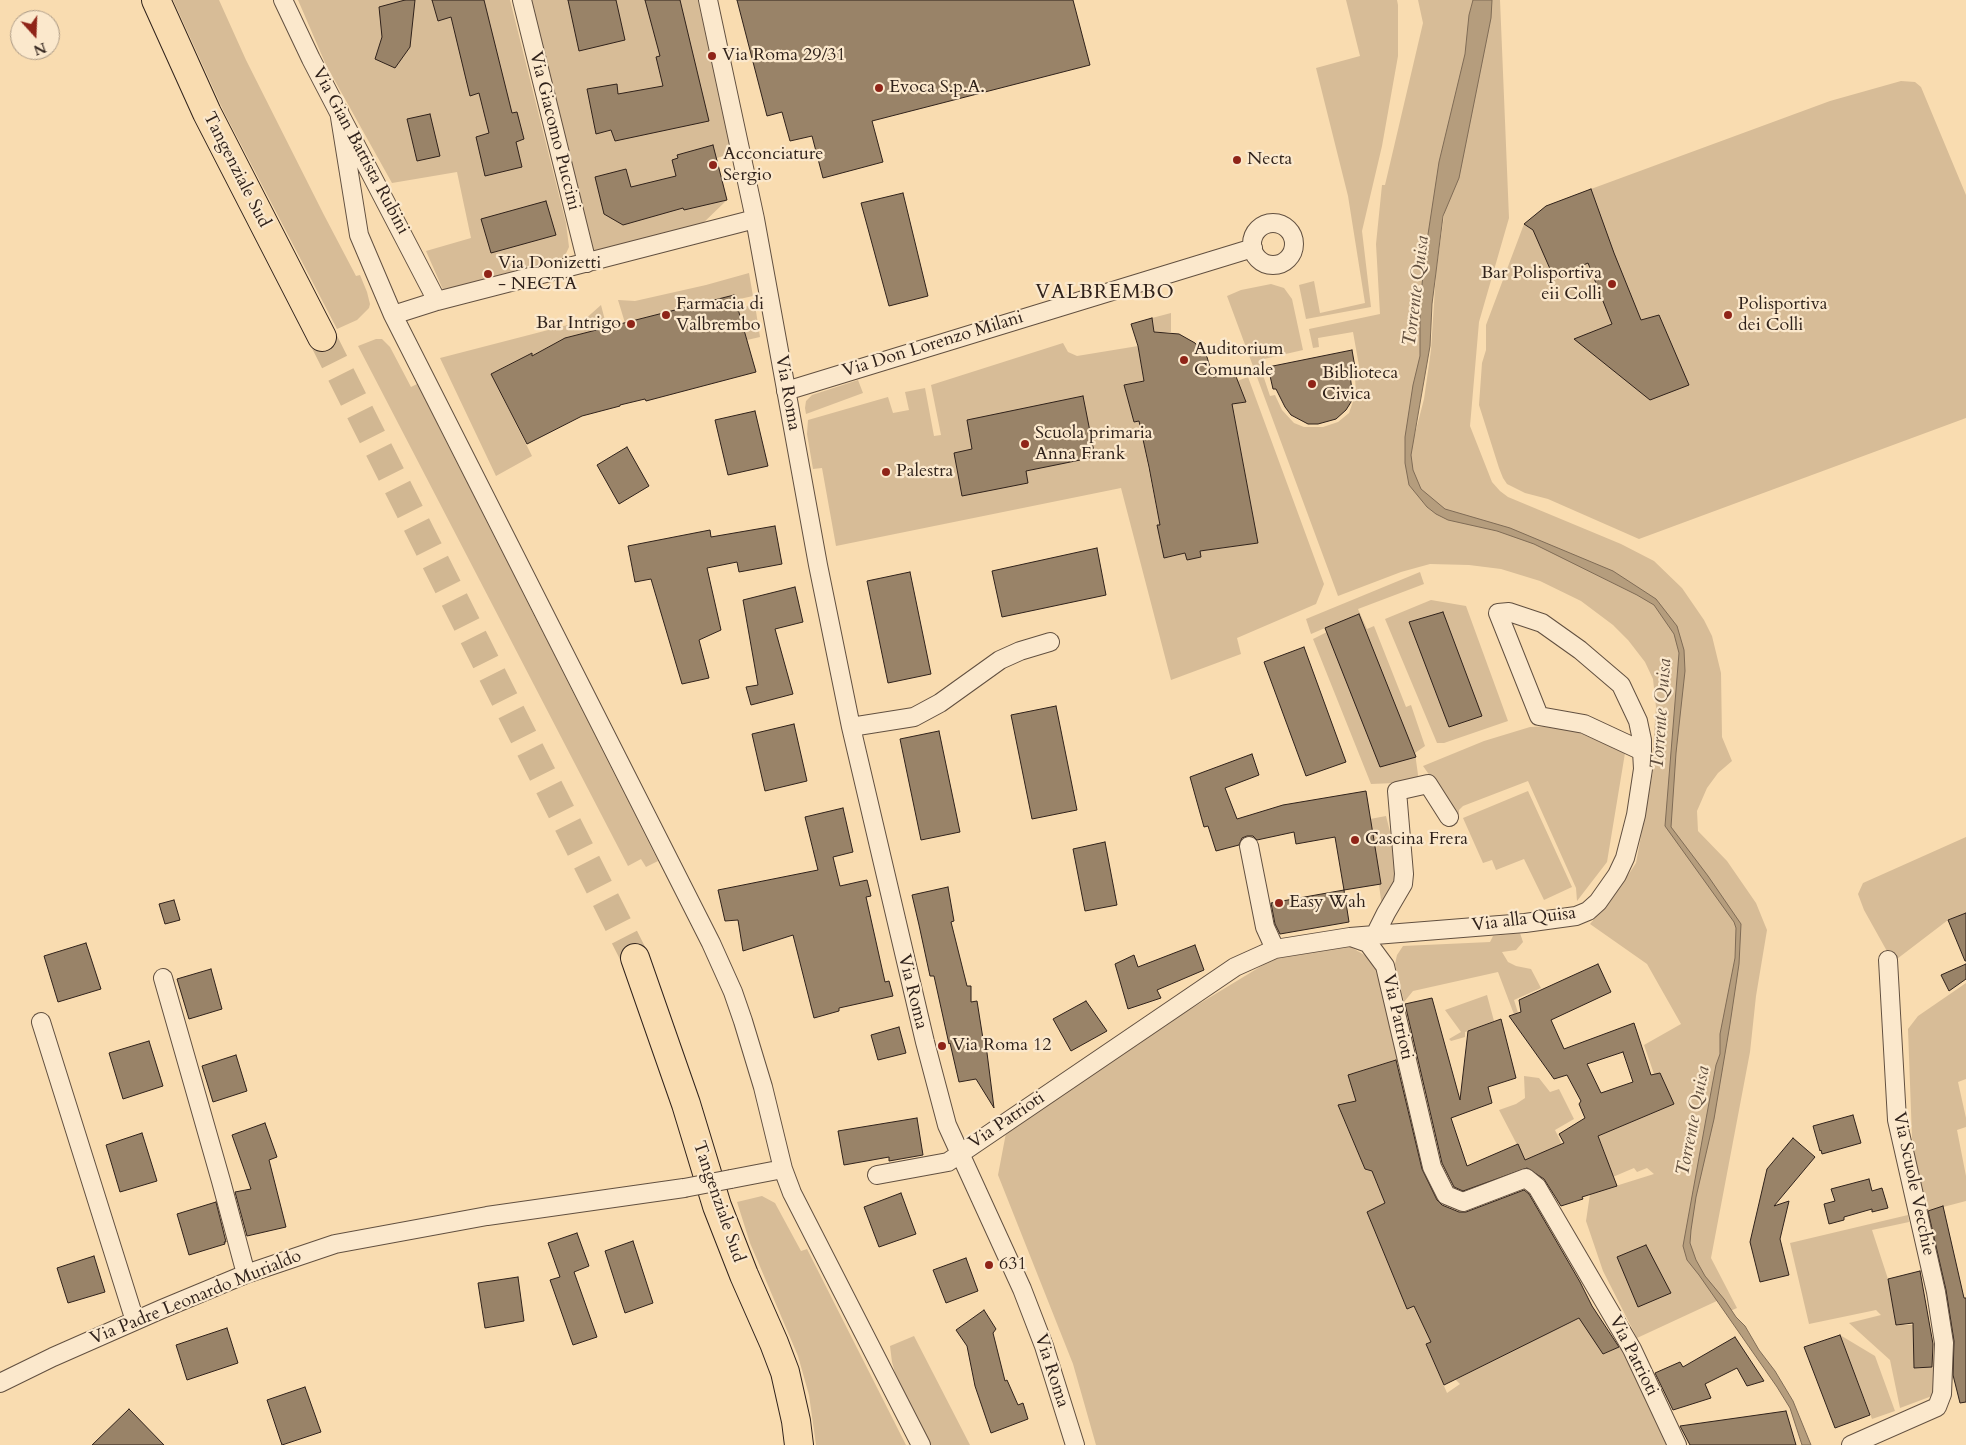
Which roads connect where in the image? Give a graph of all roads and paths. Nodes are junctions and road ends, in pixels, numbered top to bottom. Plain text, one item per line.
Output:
1 (156, 0) edge
2 (283, 0) edge
3 (522, 0) edge
4 (708, 0) edge
5 (339, 111) junction
6 (755, 219) junction
7 (1253, 248) dead end
8 (587, 263) junction
9 (437, 301) junction
10 (393, 315) junction
11 (322, 337) tunnel mouth
12 (786, 391) junction
13 (1050, 642) dead end
14 (850, 727) junction
15 (1642, 751) junction
16 (1448, 817) dead end
17 (1249, 846) dead end
18 (1375, 935) junction
19 (1350, 937) junction
20 (1275, 949) junction
21 (635, 958) tunnel mouth
22 (1888, 960) dead end
23 (163, 978) dead end
24 (41, 1022) dead end
25 (959, 1154) junction
26 (783, 1170) junction
27 (877, 1175) dead end
28 (246, 1274) junction
29 (135, 1321) junction
30 (0, 1383) edge
31 (799, 1445) edge
32 (921, 1445) edge
33 (1075, 1445) edge
34 (1677, 1445) edge
35 (1851, 1445) edge

1 - 11 highway, Tangenziale Sud
2 - 5 street, Via Gian Battista Rubini
3 - 8 street, Via Giacomo Puccini
4 - 6 street, Via Roma
5 - 9 street, Via Gian Battista Rubini
5 - 10 street
6 - 8 street
6 - 12 street, Via Roma
7 - 12 street, Via Don Lorenzo Milani
8 - 9 street
9 - 10 street
10 - 26 street
12 - 14 street, Via Roma
13 - 14 street
14 - 25 street, Via Roma
15 - 15 street, Via alla Quisa
15 - 18 street, Via alla Quisa
16 - 18 street
17 - 20 street
18 - 19 street, Via alla Quisa
19 - 20 street, Via Patrioti
19 - 34 street, Via Patrioti
20 - 25 street, Via Patrioti
21 - 31 highway, Tangenziale Sud
22 - 35 street, Via Scuole Vecchie
23 - 28 street
24 - 29 street
25 - 27 street, Via Patrioti
25 - 33 street, Via Roma
26 - 28 street, Via Padre Leonardo Murialdo, bridge
26 - 32 street
28 - 29 street, Via Padre Leonardo Murialdo
29 - 30 street, Via Padre Leonardo Murialdo

